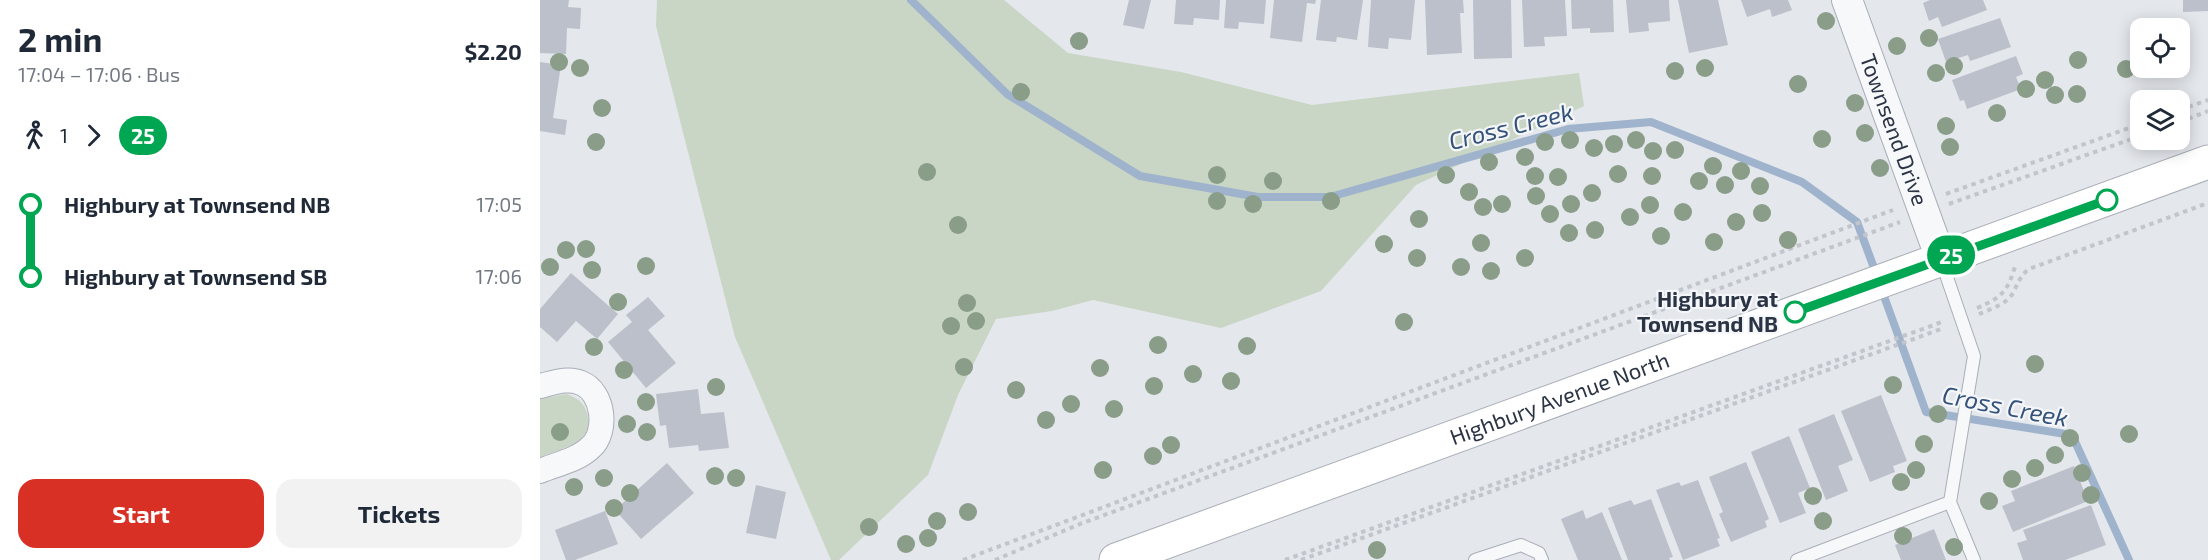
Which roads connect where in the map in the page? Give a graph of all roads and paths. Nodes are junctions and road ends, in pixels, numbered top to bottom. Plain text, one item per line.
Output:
1 (1847, 0) edge
2 (2208, 100) edge
3 (2190, 106) edge
4 (2208, 111) edge
5 (2190, 118) edge
6 (2130, 128) edge
7 (2130, 139) edge
8 (2208, 162) edge
9 (2208, 203) edge
10 (1922, 207) junction
11 (2027, 229) junction
12 (1941, 259) junction
13 (1961, 318) junction
14 (540, 386) edge
15 (540, 471) edge
16 (1950, 502) junction
17 (963, 560) edge
18 (995, 560) edge
19 (1116, 560) edge
20 (1285, 560) edge
21 (1301, 560) edge
22 (1474, 560) edge
23 (1542, 560) edge
24 (1797, 560) edge
25 (1974, 560) edge

1 - 10 street, Townsend Drive
2 - 3 path
4 - 5 path
6 - 10 path
7 - 10 path
8 - 11 main road, Highbury Avenue North
9 - 13 path
10 - 12 street, Townsend Drive
10 - 17 path
10 - 18 path
11 - 12 main road, Highbury Avenue North
11 - 13 path
12 - 13 lane
12 - 19 main road, Highbury Avenue North
13 - 16 lane
13 - 20 path
13 - 21 path
14 - 15 street
16 - 24 lane
16 - 25 lane
22 - 23 lane

